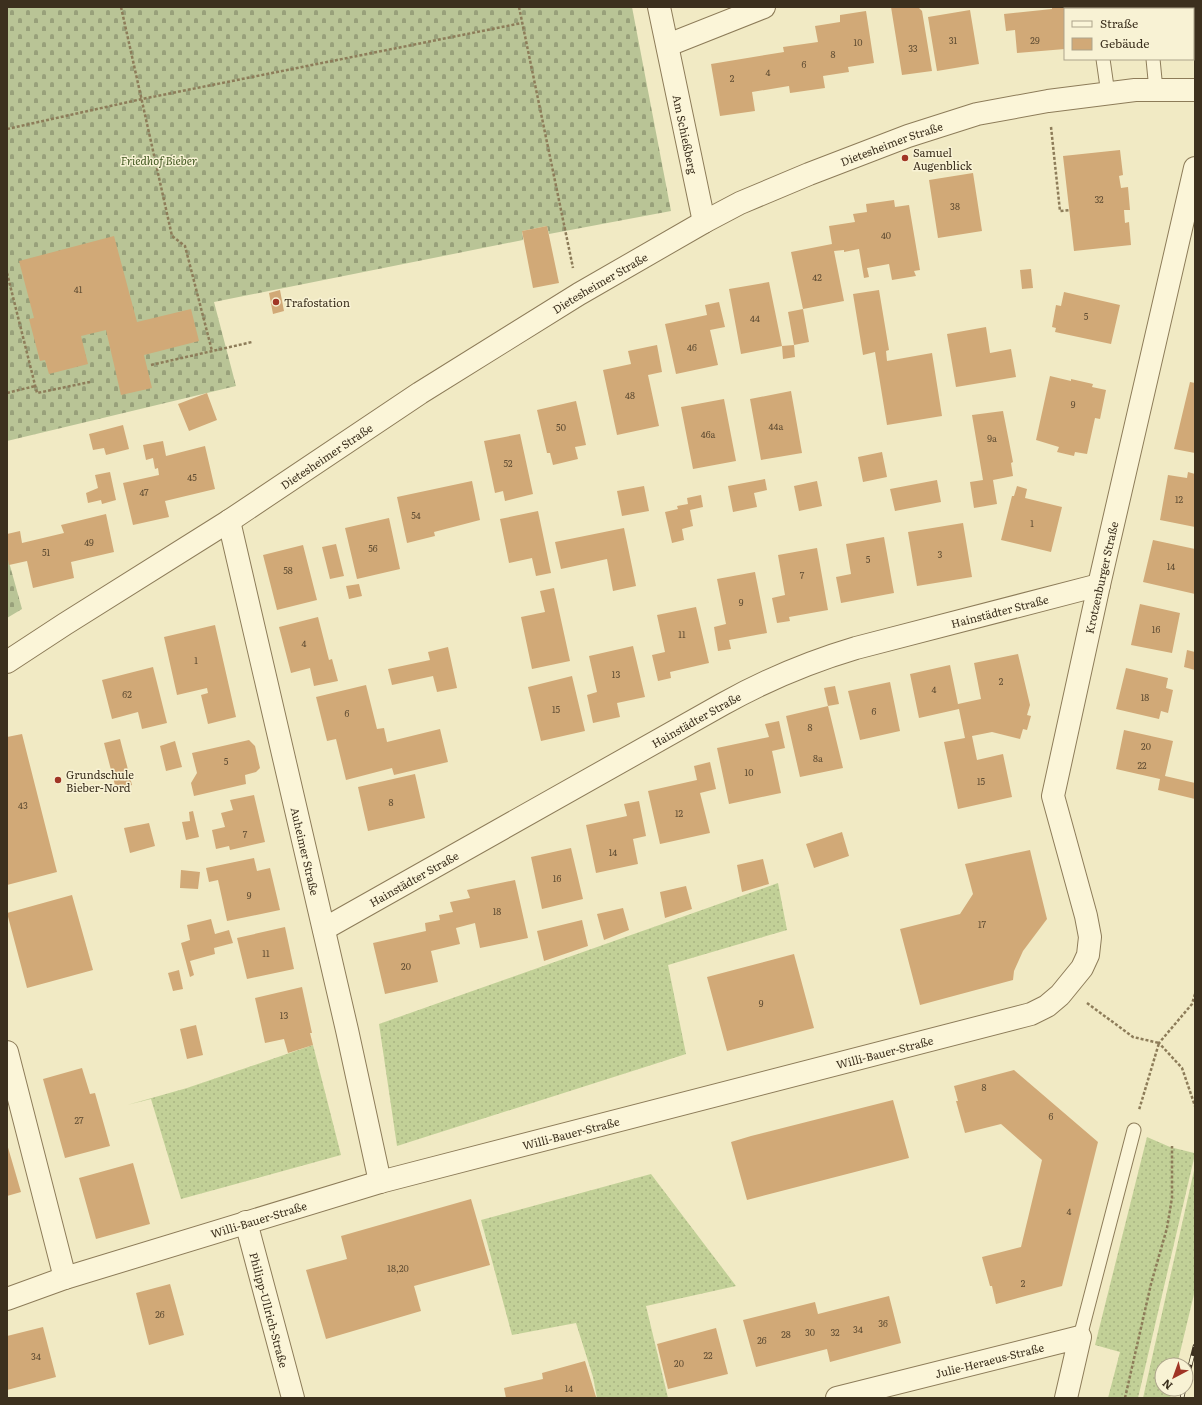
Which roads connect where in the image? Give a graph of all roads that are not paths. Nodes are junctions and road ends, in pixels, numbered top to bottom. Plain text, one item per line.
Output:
1 (660, 7) edge
2 (764, 7) edge
3 (668, 46) junction
4 (1103, 60) edge
5 (1153, 60) edge
6 (1156, 90) junction
7 (1195, 90) edge
8 (1108, 94) junction
9 (1195, 168) edge
10 (704, 222) junction
11 (228, 521) junction
12 (1099, 585) junction
13 (7, 662) edge
14 (324, 929) junction
15 (1071, 983) joint
16 (7, 1052) edge
17 (1134, 1130) road end
18 (380, 1182) junction
19 (246, 1222) junction
20 (65, 1278) junction
21 (7, 1299) edge
22 (1080, 1337) junction
23 (293, 1398) edge
24 (837, 1398) edge
25 (1066, 1398) edge

1 - 3 street, Am Schießberg
2 - 3 street
3 - 10 street, Am Schießberg
4 - 8 lane
5 - 6 lane
6 - 7 street, Dietesheimer Straße
6 - 8 street, Dietesheimer Straße
8 - 10 street, Dietesheimer Straße
9 - 12 street, Krotzenburger Straße
10 - 11 street, Dietesheimer Straße
11 - 13 street, Dietesheimer Straße
11 - 14 street, Auheimer Straße
12 - 14 street, Hainstädter Straße
12 - 15 street, Krotzenburger Straße
14 - 18 street, Auheimer Straße
15 - 18 street, Willi-Bauer-Straße
16 - 20 street
17 - 22 lane
18 - 19 street, Willi-Bauer-Straße
19 - 20 street, Willi-Bauer-Straße
19 - 23 street, Philipp-Ullrich-Straße
20 - 21 street, Willi-Bauer-Straße
22 - 24 street, Julie-Heraeus-Straße
22 - 25 street

